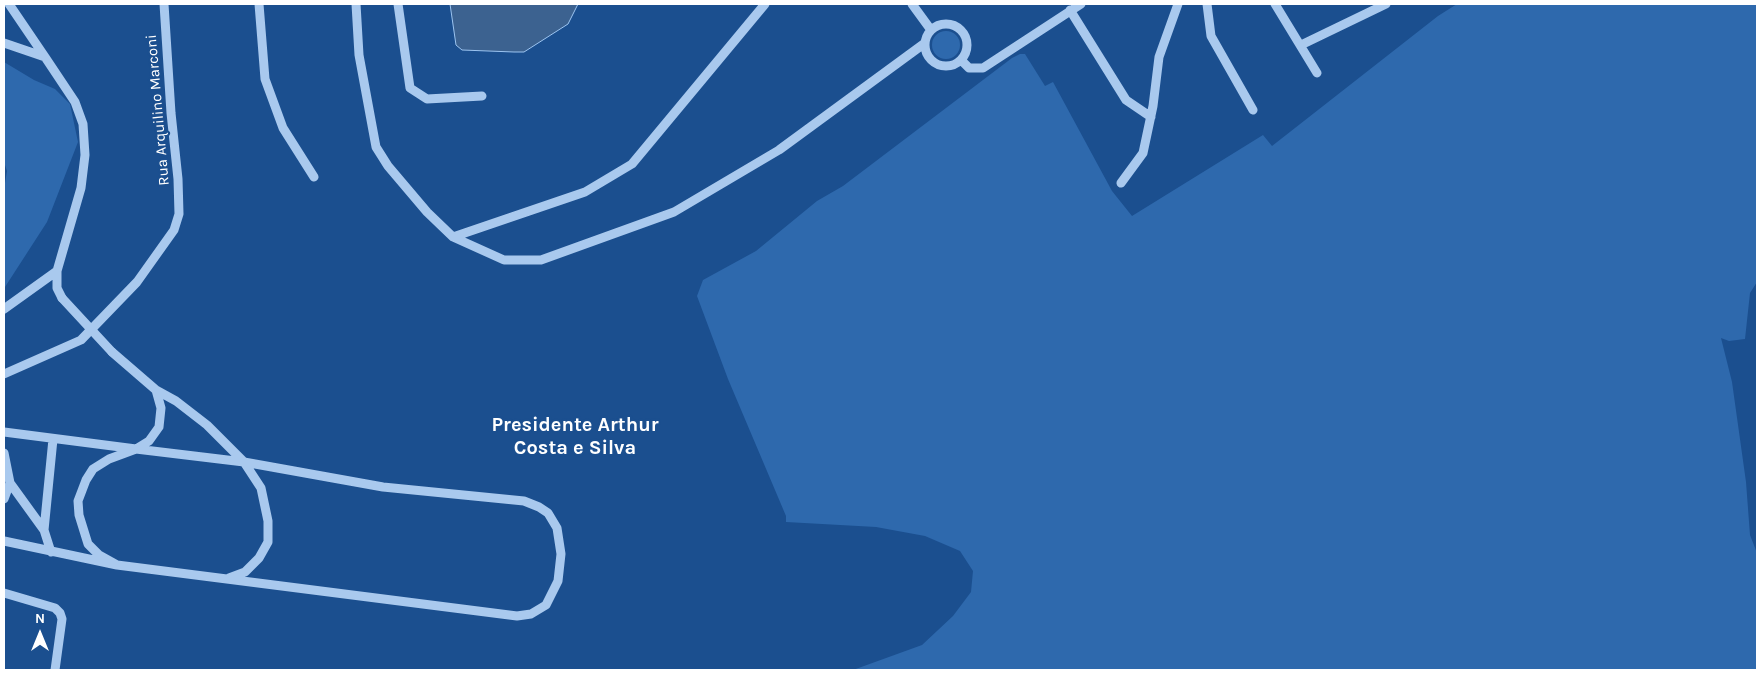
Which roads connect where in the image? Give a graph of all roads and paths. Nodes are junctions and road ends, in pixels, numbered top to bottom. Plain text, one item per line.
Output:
1 (10, 4) edge
2 (164, 4) edge
3 (258, 4) edge
4 (356, 4) edge
5 (398, 4) edge
6 (765, 4) edge
7 (912, 4) edge
8 (1081, 4) edge
9 (1178, 4) edge
10 (1207, 4) edge
11 (1275, 4) edge
12 (1386, 4) edge
13 (1070, 10) junction
14 (931, 30) junction
15 (4, 43) edge
16 (925, 43) junction
17 (1301, 44) junction
18 (45, 57) junction
19 (961, 60) junction
20 (1317, 73) dead end
21 (482, 96) dead end
22 (1253, 110) dead end
23 (1151, 117) junction
24 (314, 177) dead end
25 (1121, 183) dead end
26 (453, 237) junction
27 (56, 271) junction
28 (4, 309) edge
29 (4, 374) edge
30 (156, 390) junction
31 (4, 432) edge
32 (52, 439) junction
33 (136, 449) junction
34 (4, 453) edge
35 (244, 462) junction
36 (10, 483) junction
37 (4, 499) edge
38 (44, 530) junction
39 (4, 541) edge
40 (51, 552) junction
41 (117, 565) junction
42 (224, 579) junction
43 (4, 593) edge
44 (55, 670) edge

1 - 18 street
2 - 29 street, Rua Arquilino Marconi
3 - 24 street
4 - 26 street
5 - 21 street
6 - 26 street
7 - 14 street
8 - 13 street
9 - 23 street
10 - 22 street
11 - 17 street
12 - 17 street
13 - 19 street
13 - 23 street
14 - 16 street
14 - 19 street
15 - 18 street
16 - 19 street
16 - 26 street
17 - 20 street
18 - 27 street
23 - 25 street
27 - 28 street
27 - 30 street, bridge
30 - 33 street
30 - 35 street
31 - 32 street
32 - 33 street
32 - 38 street
33 - 35 street
33 - 41 street
34 - 36 street
35 - 42 street
35 - 42 street
36 - 37 street
36 - 38 street
38 - 40 street
39 - 40 street
40 - 41 street
41 - 42 street
43 - 44 street

